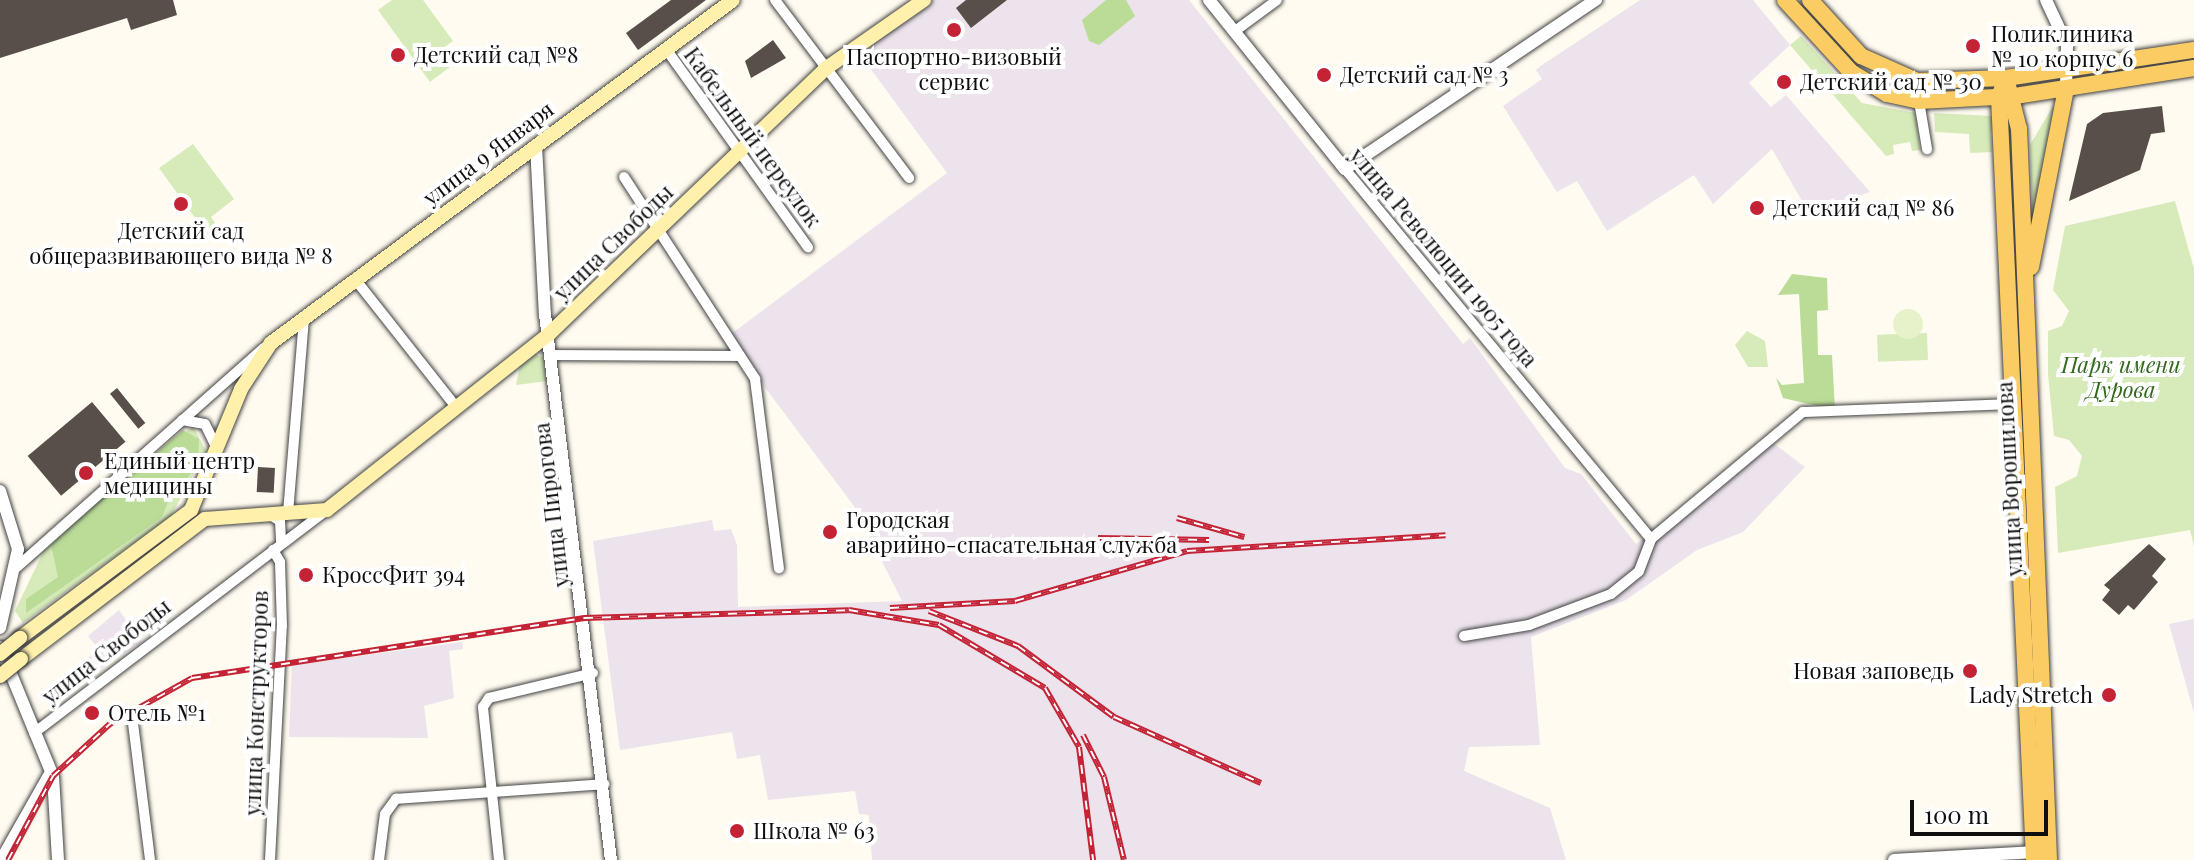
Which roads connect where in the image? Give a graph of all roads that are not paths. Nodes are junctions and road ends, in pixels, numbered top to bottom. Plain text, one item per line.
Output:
1 (733, 0) edge
2 (775, 0) edge
3 (924, 0) edge
4 (1209, 0) edge
5 (1277, 0) edge
6 (1596, 0) edge
7 (1785, 0) edge
8 (1810, 0) edge
9 (2046, 0) edge
10 (1235, 31) junction
11 (666, 49) junction
12 (2194, 50) edge
13 (2194, 68) edge
14 (825, 69) junction
15 (2065, 69) junction
16 (2006, 78) junction
17 (2066, 89) junction
18 (2007, 96) junction
19 (1912, 99) junction
20 (536, 145) junction
21 (1927, 149) dead end
22 (739, 152) junction
23 (1345, 169) junction
24 (624, 177) dead end
25 (909, 178) dead end
26 (660, 228) junction
27 (808, 247) dead end
28 (355, 279) junction
29 (2025, 296) junction
30 (304, 318) junction
31 (549, 334) junction
32 (271, 343) junction
33 (553, 355) junction
34 (738, 356) junction
35 (2014, 404) junction
36 (456, 407) junction
37 (182, 420) junction
38 (217, 455) junction
39 (208, 481) junction
40 (0, 491) edge
41 (260, 509) junction
42 (327, 510) junction
43 (227, 512) junction
44 (288, 513) junction
45 (1651, 539) junction
46 (276, 548) junction
47 (17, 567) junction
48 (779, 568) dead end
49 (0, 628) edge
50 (1464, 636) dead end
51 (0, 647) edge
52 (1, 664) edge
53 (593, 673) junction
54 (132, 715) dead end
55 (34, 733) junction
56 (51, 770) junction
57 (604, 784) junction
58 (491, 793) junction
59 (2041, 856) edge
60 (0, 860) edge
61 (58, 860) edge
62 (150, 860) edge
63 (270, 860) edge
64 (379, 860) edge
65 (499, 860) edge
66 (611, 860) edge
67 (1894, 860) edge

1 - 11 main road, улица 9 Января
2 - 14 street
3 - 14 main road, улица Свободы
4 - 10 street, улица Революции 1905 года
5 - 10 street
6 - 23 street
7 - 19 main road
8 - 16 main road
9 - 15 street
10 - 23 street, улица Революции 1905 года
11 - 20 main road, улица 9 Января
11 - 22 street, Кабельный переулок
12 - 15 main road
13 - 17 main road
14 - 22 main road, улица Свободы
14 - 25 street
15 - 16 main road
15 - 17 street
16 - 18 main road
17 - 18 main road
17 - 29 main road
18 - 19 main road
18 - 29 main road, улица Ворошилова
18 - 35 main road, улица Ворошилова
19 - 21 street
20 - 28 main road, улица 9 Января
20 - 31 street, улица Пирогова
22 - 26 main road, улица Свободы
22 - 27 street, Кабельный переулок
23 - 45 street, улица Революции 1905 года
24 - 26 street
26 - 31 main road, улица Свободы
26 - 34 street
28 - 30 main road, улица 9 Января
28 - 36 street
29 - 59 main road, улица Ворошилова
30 - 32 main road, улица 9 Января
30 - 44 street
31 - 33 street, улица Пирогова
31 - 36 main road, улица Свободы
32 - 37 street, улица 9 Января
32 - 38 main road, улица 9 Января
33 - 34 street
33 - 53 street, улица Пирогова
34 - 48 street
35 - 45 street
35 - 59 main road, улица Ворошилова
36 - 42 main road, улица Свободы
37 - 38 street
37 - 47 street, улица 9 Января
38 - 39 main road, улица 9 Января
39 - 43 main road
39 - 52 main road, улица 9 Января, bridge
40 - 47 street
41 - 43 main road
41 - 44 main road
41 - 46 street
42 - 44 main road
42 - 46 street, улица Свободы
43 - 52 main road, bridge
45 - 50 street
46 - 55 street, улица Свободы
46 - 63 street, улица Конструкторов
47 - 49 street
51 - 52 street
52 - 55 street
53 - 57 street, улица Пирогова
53 - 58 street
54 - 62 street
55 - 56 street
56 - 60 street
56 - 61 street
57 - 58 street
57 - 66 street, улица Пирогова
58 - 64 street
58 - 65 street
59 - 67 street

